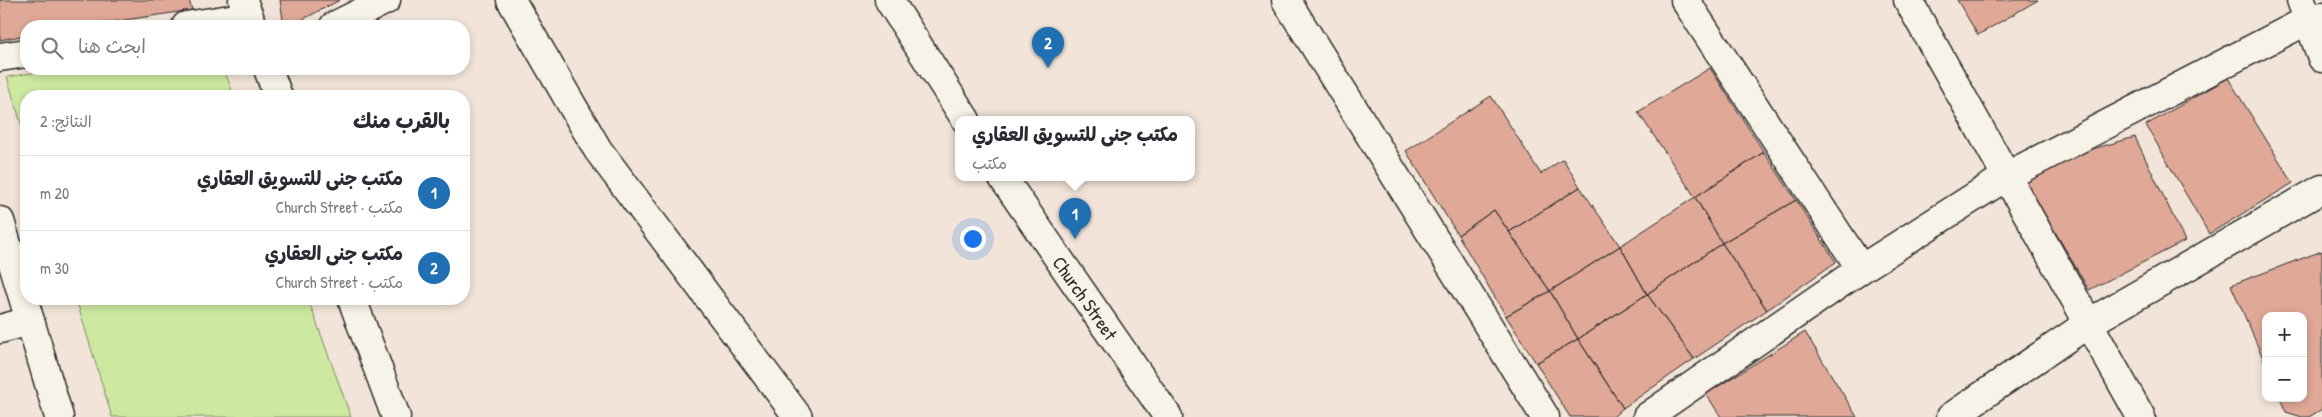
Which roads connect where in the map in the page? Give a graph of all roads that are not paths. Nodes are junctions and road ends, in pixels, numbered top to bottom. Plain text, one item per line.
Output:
1 (386, 0) edge
2 (511, 0) edge
3 (889, 0) edge
4 (1286, 0) edge
5 (1685, 0) edge
6 (1908, 0) edge
7 (2310, 12) edge
8 (248, 14) edge
9 (217, 20) edge
10 (346, 20) edge
11 (20, 54) edge
12 (0, 57) edge
13 (2322, 58) edge
14 (270, 75) edge
15 (276, 90) edge
16 (963, 116) edge
17 (2007, 176) junction
18 (1005, 181) edge
19 (2322, 188) edge
20 (0, 221) edge
21 (1861, 269) junction
22 (20, 288) edge
23 (25, 305) edge
24 (354, 305) edge
25 (30, 321) junction
26 (2089, 323) junction
27 (0, 329) edge
28 (59, 417) edge
29 (396, 417) edge
30 (798, 417) edge
31 (1168, 417) edge
32 (1545, 417) edge
33 (1647, 417) edge
34 (1951, 417) edge
35 (2142, 417) edge

1 - 10 street
2 - 30 street
3 - 16 street
4 - 32 street
5 - 21 street
6 - 17 street
7 - 13 street
7 - 17 street
8 - 9 street
11 - 12 street
14 - 15 street
17 - 21 street
17 - 26 street
18 - 31 street, Church Street
19 - 26 street
20 - 22 street
21 - 33 street
23 - 25 street
24 - 29 street
25 - 27 street
25 - 28 street
26 - 34 street
26 - 35 street

